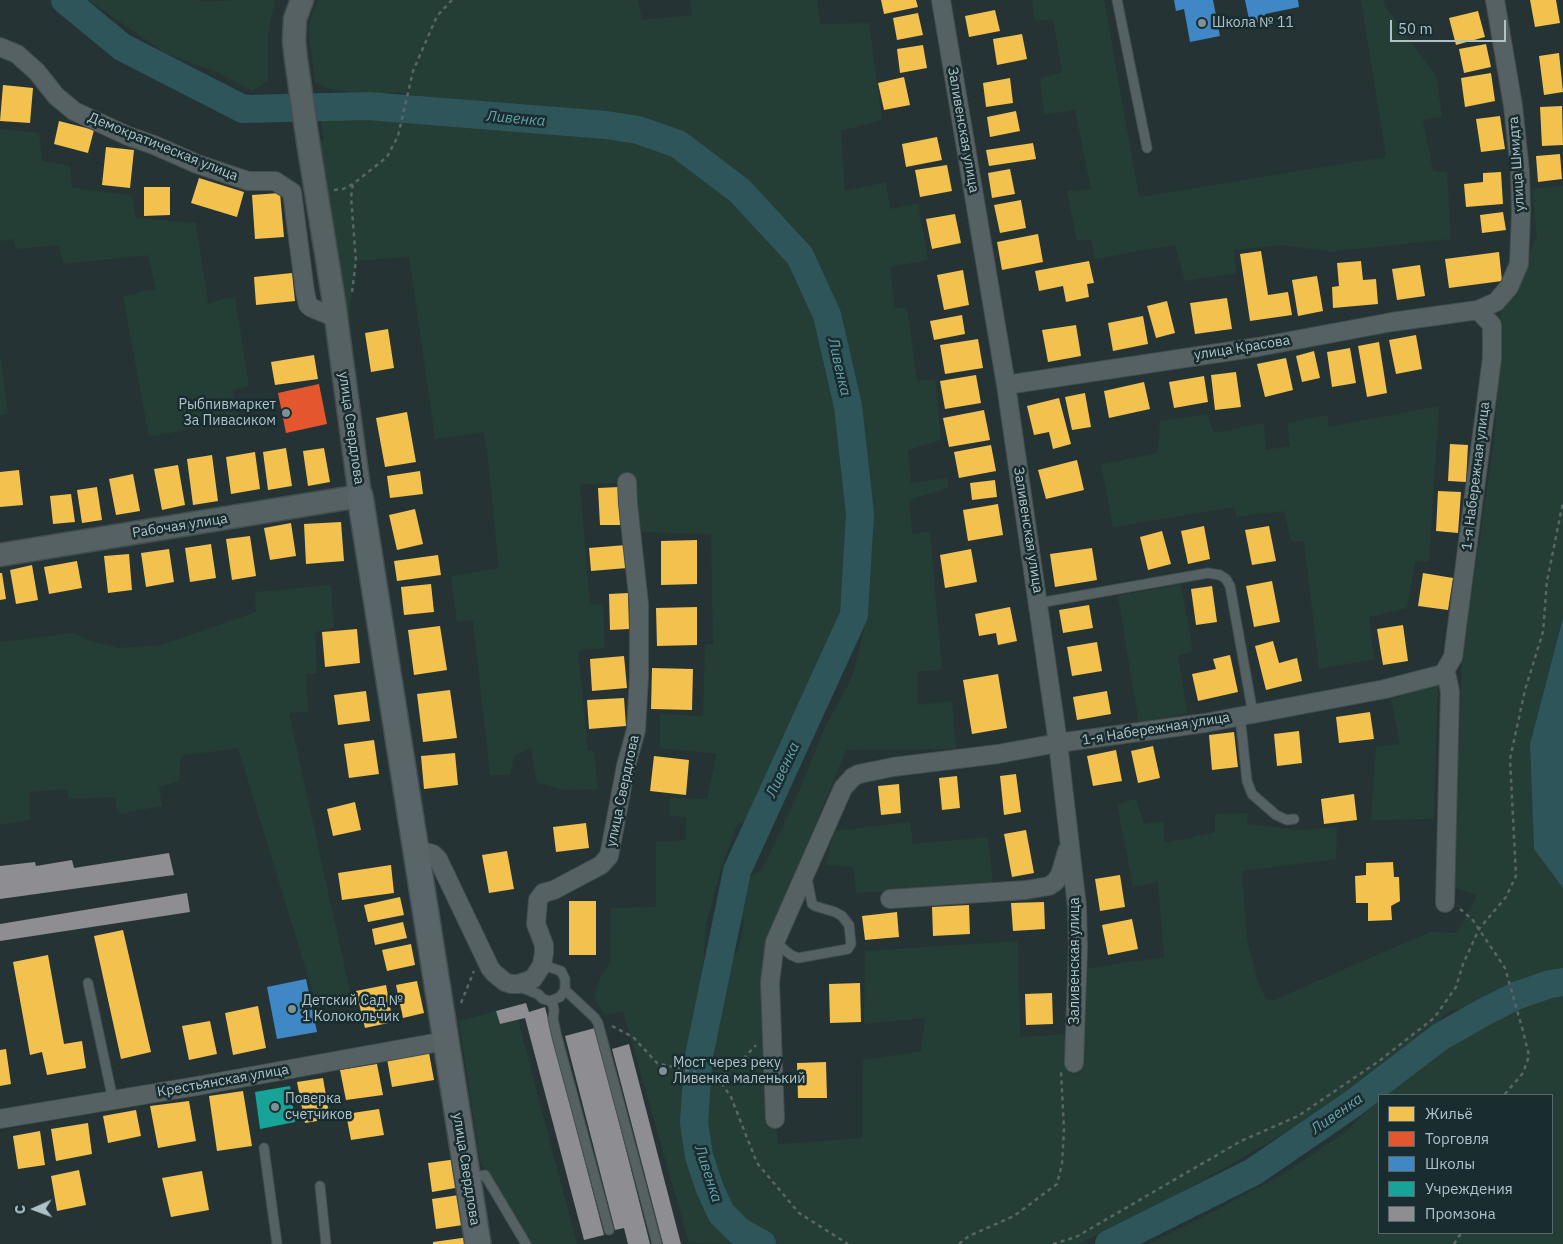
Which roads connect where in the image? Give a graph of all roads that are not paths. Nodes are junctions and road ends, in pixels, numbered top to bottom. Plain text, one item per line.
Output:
1 (302, 0) edge
2 (941, 0) edge
3 (1118, 0) edge
4 (1495, 0) edge
5 (0, 47) edge
6 (1147, 148) dead end
7 (1478, 310) junction
8 (336, 318) junction
9 (1006, 385) junction
10 (627, 482) dead end
11 (360, 496) junction
12 (0, 555) edge
13 (1039, 603) junction
14 (1443, 674) junction
15 (1246, 715) junction
16 (1058, 743) junction
17 (1294, 819) dead end
18 (1069, 838) junction
19 (416, 856) junction
20 (806, 873) junction
21 (890, 899) dead end
22 (1445, 903) road end
23 (775, 942) junction
24 (537, 981) junction
25 (88, 983) dead end
26 (565, 990) junction
27 (550, 1001) junction
28 (445, 1041) junction
29 (1067, 1066) road end
30 (113, 1100) junction
31 (0, 1119) edge
32 (775, 1119) dead end
33 (264, 1148) dead end
34 (467, 1178) junction
35 (320, 1186) dead end
36 (609, 1230) dead end
37 (277, 1244) edge
38 (326, 1244) edge
39 (478, 1244) edge
40 (526, 1244) edge
41 (657, 1244) edge

1 - 8 street, улица Свердлова
2 - 9 street, Заливенская улица
3 - 6 lane
4 - 7 street, улица Шмидта
5 - 8 street, Демократическая улица
7 - 9 street, улица Красова
7 - 14 street, 1-я Набережная улица
8 - 11 street, улица Свердлова
9 - 13 street, Заливенская улица
10 - 24 street, улица Свердлова
11 - 12 street, Рабочая улица
11 - 19 main road, улица Свердлова
13 - 15 lane
13 - 16 street, Заливенская улица
14 - 15 street, 1-я Набережная улица
14 - 22 street
15 - 16 street, 1-я Набережная улица
15 - 17 lane
16 - 18 street, Заливенская улица
16 - 20 street, 1-я Набережная улица
18 - 21 street
18 - 29 street, Заливенская улица
19 - 24 street
19 - 28 main road, улица Свердлова
20 - 23 street, 1-я Набережная улица
20 - 23 lane
23 - 32 street, 1-я Набережная улица
24 - 26 lane
24 - 27 lane
25 - 30 lane
26 - 27 lane
26 - 41 lane
27 - 36 lane
28 - 30 street, Крестьянская улица
28 - 34 main road, улица Свердлова
30 - 31 street, Крестьянская улица
33 - 37 lane
34 - 39 main road, улица Свердлова
34 - 40 lane
35 - 38 lane

